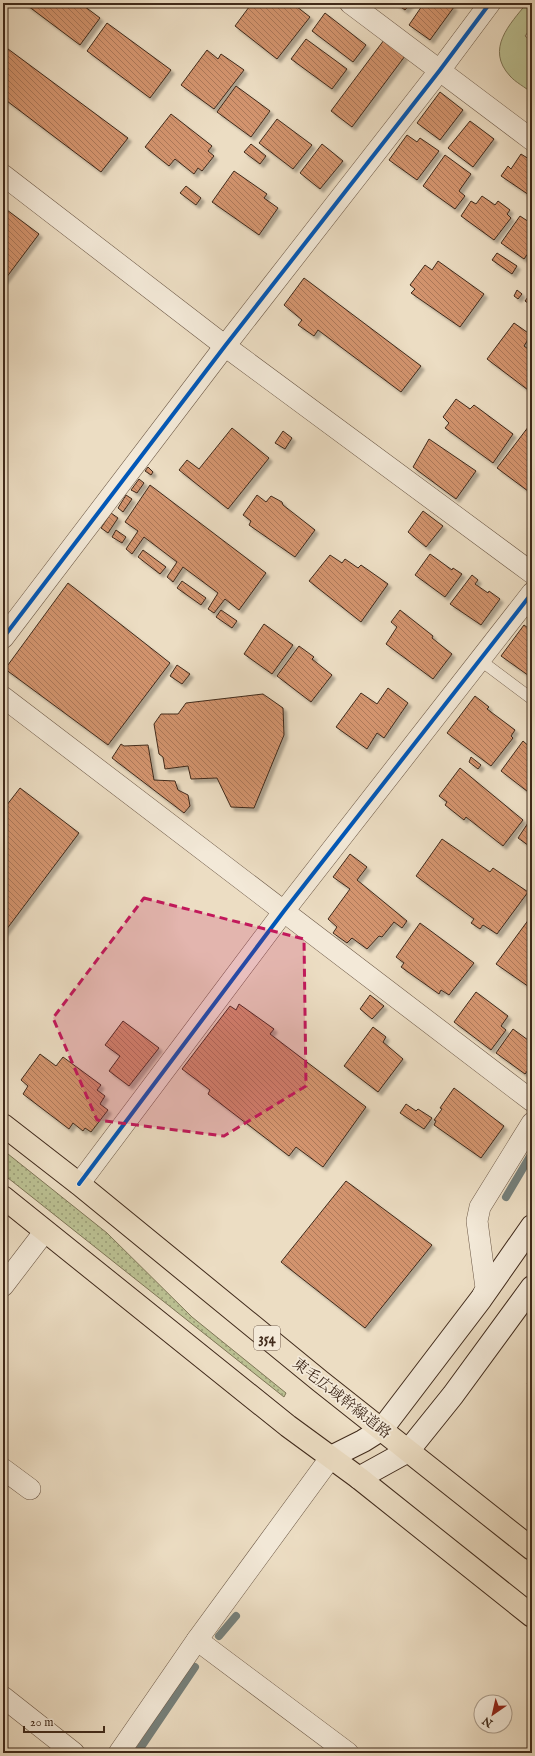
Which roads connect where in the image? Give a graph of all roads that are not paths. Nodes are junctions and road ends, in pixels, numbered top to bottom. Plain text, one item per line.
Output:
1 (350, 3) edge
2 (490, 3) edge
3 (440, 70) junction
4 (532, 140) edge
5 (3, 175) edge
6 (225, 346) junction
7 (532, 573) edge
8 (532, 593) edge
9 (3, 638) edge
10 (480, 660) junction
11 (3, 697) edge
12 (532, 699) edge
13 (284, 911) junction
14 (532, 1101) edge
15 (532, 1123) edge
16 (3, 1125) edge
17 (79, 1184) junction
18 (3, 1197) edge
19 (532, 1226) edge
20 (45, 1231) junction
21 (3, 1286) edge
22 (532, 1287) edge
23 (481, 1298) junction
24 (382, 1429) junction
25 (408, 1451) junction
26 (331, 1457) junction
27 (3, 1469) edge
28 (360, 1478) junction
29 (30, 1489) dead end
30 (532, 1549) edge
31 (532, 1616) edge
32 (197, 1640) junction
33 (3, 1697) edge
34 (74, 1753) edge
35 (119, 1753) edge
36 (348, 1753) edge

1 - 3 street
2 - 3 street
3 - 4 street
3 - 6 street
5 - 6 street
6 - 7 street
6 - 9 street
8 - 10 street
10 - 12 lane
10 - 13 street
11 - 13 street
13 - 14 street
13 - 17 street
15 - 23 street
16 - 17 highway, 東毛広域幹線道路 / 354
17 - 24 highway, 東毛広域幹線道路 / 354
18 - 20 highway
19 - 23 street
20 - 21 street
20 - 26 highway
22 - 25 street
23 - 24 street
24 - 25 highway, 東毛広域幹線道路 / 354
24 - 26 street
25 - 28 street
25 - 30 highway, 東毛広域幹線道路 / 354
26 - 28 highway
26 - 32 street
27 - 29 street
28 - 31 highway
32 - 35 street
32 - 36 street
33 - 34 street

